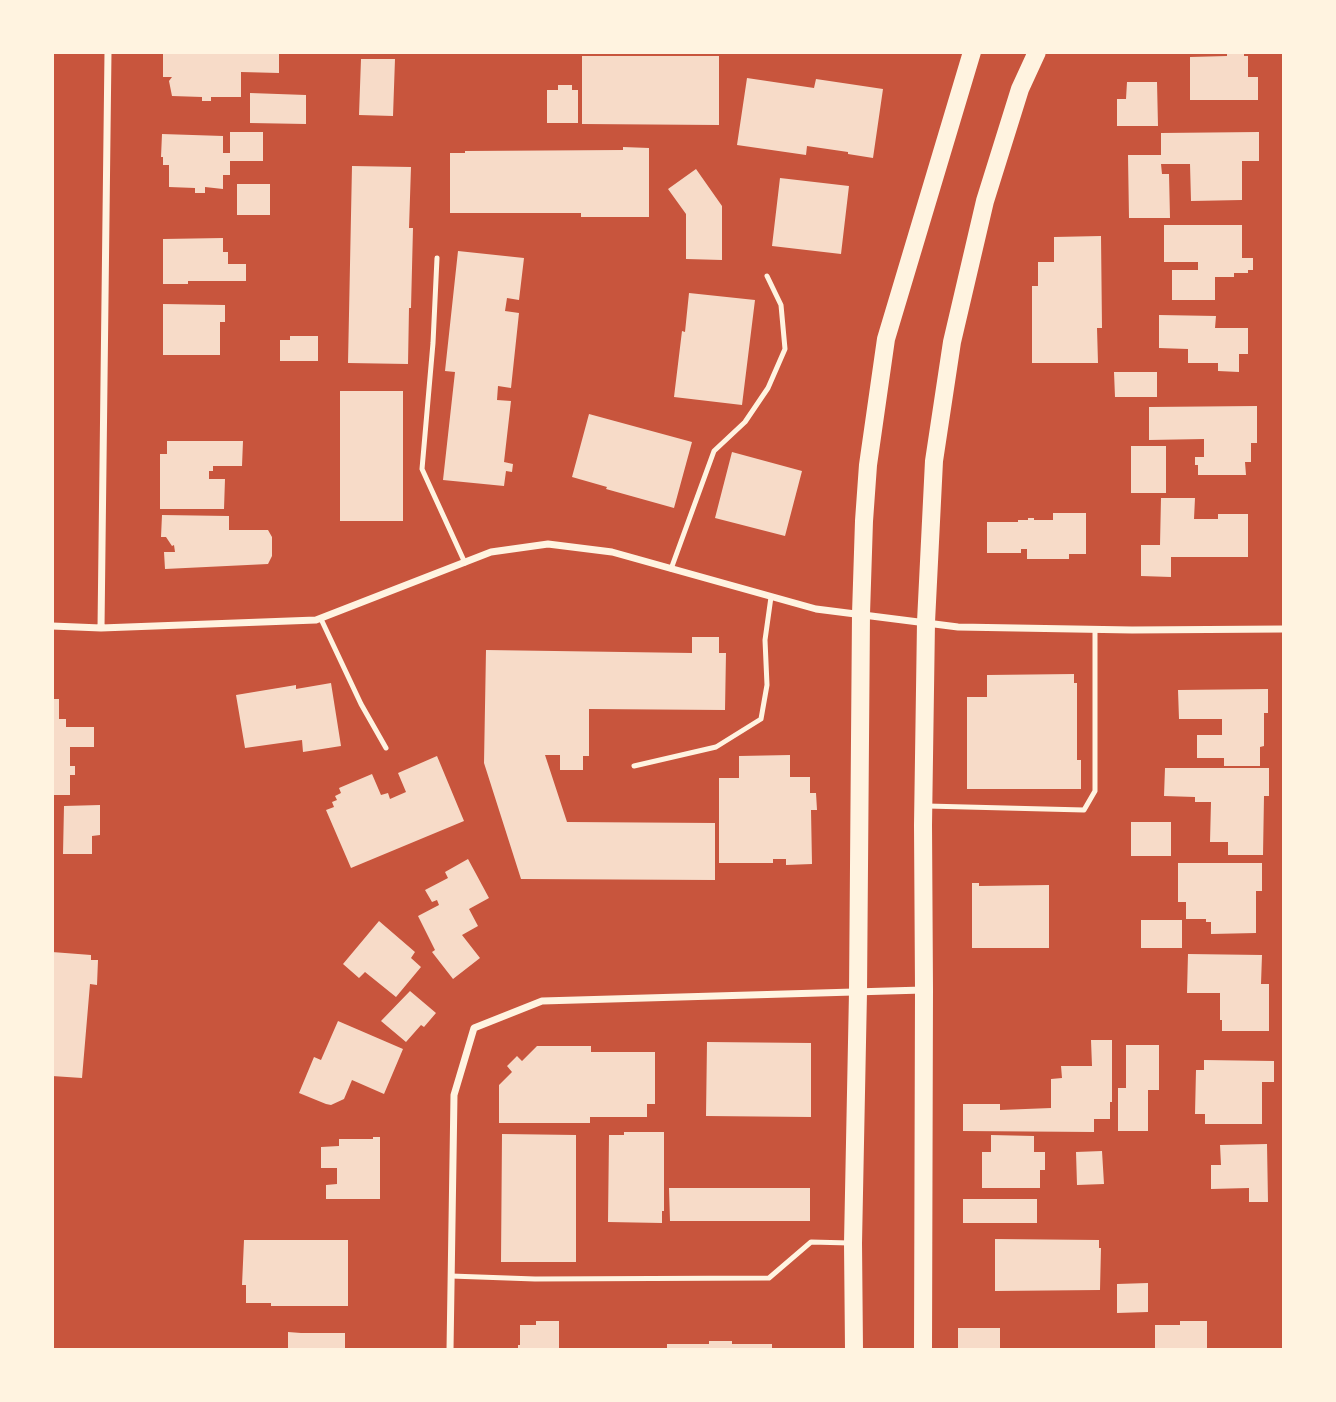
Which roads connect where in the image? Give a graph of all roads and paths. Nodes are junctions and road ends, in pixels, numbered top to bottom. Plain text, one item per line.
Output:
1 (108, 52) edge
2 (972, 52) edge
3 (1037, 52) edge
4 (438, 258) dead end
5 (767, 276) dead end
6 (465, 563) junction
7 (671, 569) junction
8 (771, 597) junction
9 (861, 614) junction
10 (321, 619) junction
11 (926, 622) junction
12 (52, 626) edge
13 (101, 628) junction
14 (1283, 629) edge
15 (1096, 630) junction
16 (386, 748) dead end
17 (634, 766) dead end
18 (923, 806) junction
19 (924, 990) junction
20 (858, 992) junction
21 (853, 1243) junction
22 (451, 1276) junction
23 (450, 1349) edge
24 (854, 1349) edge
25 (923, 1349) edge

1 - 13 street
2 - 9 main road
3 - 11 main road
4 - 6 lane
5 - 7 lane
6 - 7 street
6 - 10 street
7 - 8 street
8 - 9 street
8 - 17 lane
9 - 11 street
9 - 20 main road
10 - 13 street
10 - 16 lane
11 - 15 street
11 - 18 main road
12 - 13 street
14 - 15 street
15 - 18 lane
18 - 19 main road
19 - 20 street
19 - 25 main road
20 - 21 main road
20 - 22 street
21 - 22 lane
21 - 24 main road
22 - 23 street

